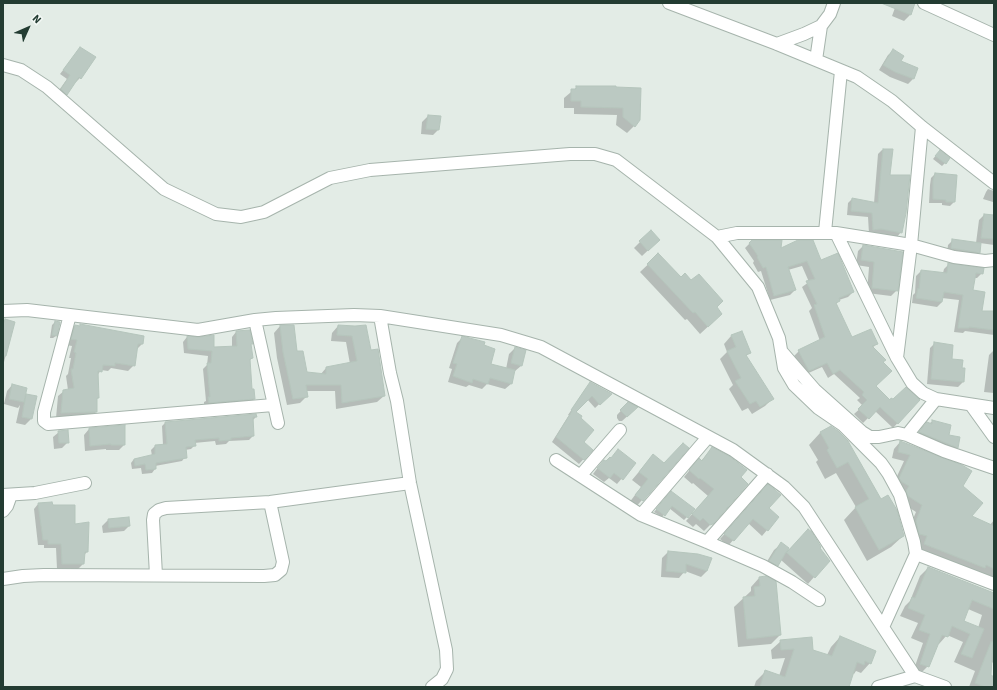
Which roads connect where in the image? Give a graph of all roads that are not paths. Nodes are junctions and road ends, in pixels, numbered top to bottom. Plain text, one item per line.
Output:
1 (668, 3) edge
2 (834, 3) edge
3 (924, 3) edge
4 (821, 26) junction
5 (994, 35) edge
6 (777, 44) junction
7 (816, 60) junction
8 (3, 65) edge
9 (841, 71) junction
10 (922, 127) junction
11 (994, 183) edge
12 (831, 233) junction
13 (717, 237) junction
14 (911, 245) junction
15 (994, 260) edge
16 (3, 311) edge
17 (70, 315) junction
18 (380, 316) junction
19 (254, 320) junction
20 (782, 351) junction
21 (897, 358) junction
22 (936, 399) junction
23 (273, 405) junction
24 (971, 405) junction
25 (994, 408) edge
26 (278, 423) dead end
27 (620, 430) dead end
28 (907, 435) junction
29 (708, 437) junction
30 (994, 437) edge
31 (556, 460) dead end
32 (994, 468) edge
33 (767, 474) junction
34 (581, 475) junction
35 (84, 483) dead end
36 (410, 483) junction
37 (7, 495) edge
38 (270, 502) junction
39 (3, 511) edge
40 (641, 515) junction
41 (707, 542) junction
42 (916, 554) junction
43 (156, 575) junction
44 (3, 579) edge
45 (994, 584) edge
46 (819, 600) dead end
47 (883, 627) junction
48 (915, 676) junction
49 (896, 684) edge
50 (432, 687) edge
51 (878, 687) edge
52 (945, 687) edge

1 - 6 street
2 - 4 street
3 - 5 street
4 - 6 street
4 - 7 street
6 - 7 street
7 - 9 street
8 - 13 street
9 - 10 street
9 - 12 street
10 - 11 street
10 - 14 street
12 - 13 street
12 - 14 street
12 - 21 street
13 - 20 street
14 - 15 street
14 - 21 street
16 - 17 street
17 - 19 street
17 - 23 street
18 - 19 street
18 - 29 street
18 - 36 street
19 - 23 street
20 - 28 street
20 - 42 street
21 - 22 street
22 - 24 street
22 - 28 street
23 - 26 street
24 - 25 street
24 - 30 street
27 - 34 street
28 - 32 street
29 - 33 street
29 - 40 street
31 - 34 street
33 - 41 street
33 - 47 street
34 - 40 street
35 - 37 street
36 - 38 street
36 - 50 street
37 - 39 street
38 - 43 street
38 - 43 street
40 - 41 street
41 - 46 street
42 - 45 street
42 - 47 street
43 - 44 street
47 - 48 street
48 - 49 street
48 - 52 street
49 - 51 street

